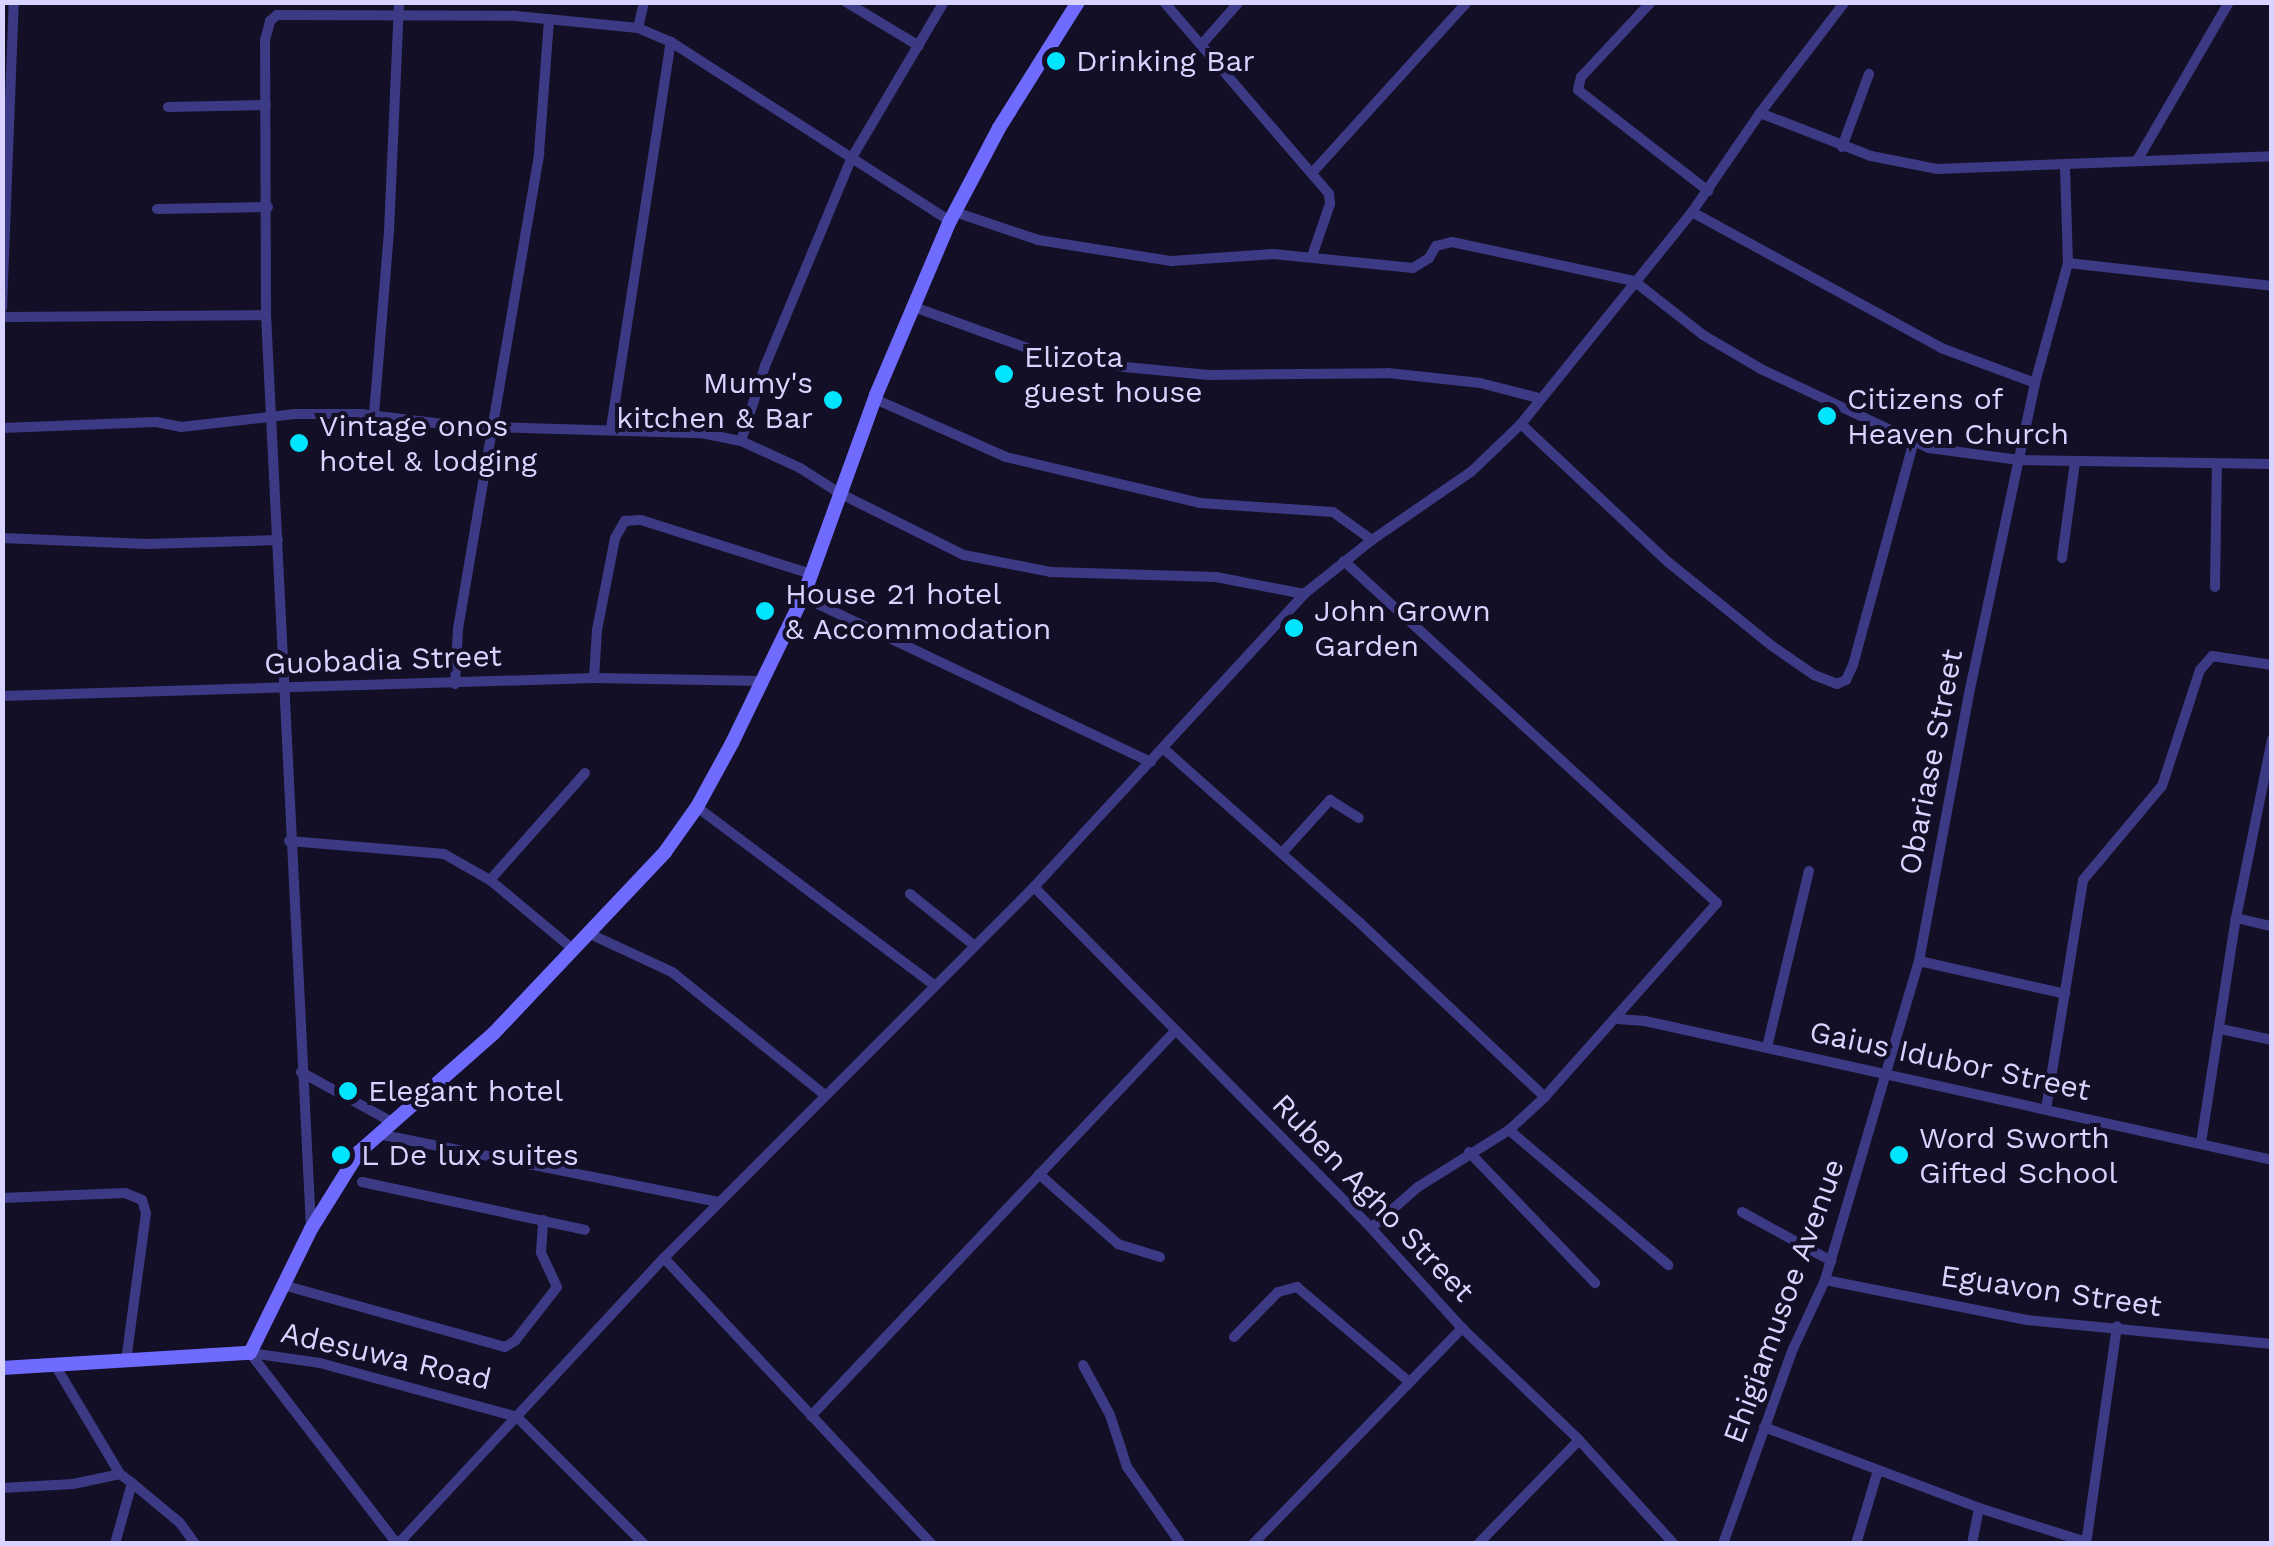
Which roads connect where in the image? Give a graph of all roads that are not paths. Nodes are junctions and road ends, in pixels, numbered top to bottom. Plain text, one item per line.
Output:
1 (517, 2) edge
2 (644, 2) edge
3 (846, 2) edge
4 (944, 2) edge
5 (1078, 2) edge
6 (1164, 2) edge
7 (1239, 2) edge
8 (1467, 2) edge
9 (1651, 2) edge
10 (1845, 2) edge
11 (2229, 2) edge
12 (8, 3) edge
13 (398, 9) edge
14 (516, 16) junction
15 (549, 18) junction
16 (638, 28) junction
17 (671, 42) junction
18 (1202, 44) junction
19 (918, 46) junction
20 (1870, 74) dead end
21 (266, 105) junction
22 (168, 107) dead end
23 (1760, 113) junction
24 (1842, 146) junction
25 (2272, 156) edge
26 (2138, 159) junction
27 (851, 160) junction
28 (2065, 166) junction
29 (1313, 172) junction
30 (1708, 190) junction
31 (268, 207) junction
32 (158, 209) dead end
33 (1692, 212) junction
34 (952, 216) junction
35 (1312, 256) junction
36 (2068, 264) junction
37 (1634, 282) junction
38 (2272, 286) edge
39 (914, 306) junction
40 (2, 308) edge
41 (266, 315) junction
42 (2, 317) edge
43 (2036, 383) junction
44 (1539, 398) junction
45 (875, 400) junction
46 (374, 414) junction
47 (270, 419) junction
48 (1521, 424) junction
49 (492, 427) junction
50 (2, 428) edge
51 (611, 428) junction
52 (740, 441) junction
53 (1914, 441) junction
54 (2019, 460) junction
55 (2075, 462) junction
56 (2272, 464) edge
57 (2217, 466) junction
58 (841, 494) junction
59 (2, 538) edge
60 (278, 540) junction
61 (1372, 540) junction
62 (2062, 558) dead end
63 (1344, 561) junction
64 (811, 574) junction
65 (2215, 588) dead end
66 (1304, 594) junction
67 (803, 596) junction
68 (2272, 665) edge
69 (594, 678) junction
70 (764, 681) junction
71 (455, 684) junction
72 (285, 688) junction
73 (2, 696) edge
74 (2272, 740) edge
75 (1164, 749) junction
76 (1152, 762) junction
77 (585, 773) dead end
78 (697, 807) junction
79 (1360, 818) dead end
80 (290, 841) junction
81 (1282, 854) junction
82 (1808, 871) dead end
83 (490, 880) junction
84 (1034, 886) junction
85 (910, 894) dead end
86 (2236, 918) junction
87 (2272, 926) edge
88 (590, 934) junction
89 (975, 946) junction
90 (574, 950) junction
91 (1919, 960) junction
92 (934, 986) junction
93 (2065, 994) junction
94 (1616, 1019) junction
95 (2221, 1029) junction
96 (1176, 1030) junction
97 (2272, 1040) edge
98 (1768, 1047) junction
99 (302, 1072) junction
100 (1886, 1072) junction
101 (825, 1095) junction
102 (1546, 1098) junction
103 (2046, 1109) junction
104 (392, 1122) junction
105 (1509, 1130) junction
106 (378, 1134) junction
107 (2201, 1143) junction
108 (1469, 1152) junction
109 (2272, 1160) edge
110 (1039, 1174) junction
111 (362, 1182) dead end
112 (2, 1198) edge
113 (718, 1202) junction
114 (1742, 1212) dead end
115 (543, 1220) junction
116 (312, 1228) junction
117 (1372, 1228) junction
118 (586, 1230) dead end
119 (1160, 1257) dead end
120 (664, 1258) junction
121 (1832, 1260) junction
122 (1668, 1265) dead end
123 (1825, 1280) junction
124 (1595, 1282) dead end
125 (283, 1285) junction
126 (2116, 1326) junction
127 (1462, 1328) junction
128 (1234, 1337) dead end
129 (2272, 1344) edge
130 (250, 1354) junction
131 (126, 1361) junction
132 (1083, 1364) dead end
133 (55, 1366) junction
134 (2, 1368) edge
135 (1407, 1380) junction
136 (811, 1416) junction
137 (517, 1417) junction
138 (1764, 1427) junction
139 (1578, 1440) junction
140 (1878, 1470) junction
141 (120, 1474) junction
142 (132, 1483) junction
143 (2, 1488) edge
144 (1979, 1508) junction
145 (2086, 1543) edge
146 (115, 1544) edge
147 (195, 1544) edge
148 (397, 1544) edge
149 (644, 1544) edge
150 (932, 1544) edge
151 (1181, 1544) edge
152 (1253, 1544) edge
153 (1478, 1544) edge
154 (1674, 1544) edge
155 (1723, 1544) edge
156 (1856, 1544) edge
157 (1972, 1544) edge

1 - 14 street
2 - 16 street
3 - 19 street
4 - 19 street
5 - 34 street
6 - 18 street
7 - 18 street
8 - 29 street
9 - 30 street
10 - 23 street
11 - 26 street
12 - 40 street
13 - 14 street
13 - 21 street
13 - 46 street
14 - 15 street
15 - 16 street
15 - 49 street
16 - 17 street
17 - 27 street
17 - 51 street
18 - 29 street
19 - 27 street
20 - 24 street
21 - 22 street
21 - 31 street
23 - 24 street
23 - 30 street
24 - 28 street
25 - 26 street
26 - 28 street
27 - 34 street
27 - 52 street
28 - 36 street, Obariase Street
29 - 35 street
30 - 33 street
31 - 32 street
31 - 41 street
33 - 37 street
33 - 43 street
34 - 35 street
34 - 39 street
35 - 37 street
36 - 38 street
36 - 43 street, Obariase Street
37 - 44 street
37 - 53 street
39 - 44 street
39 - 45 street
41 - 42 street
41 - 47 street
43 - 54 street, Obariase Street
44 - 48 street
45 - 58 street
45 - 61 street
46 - 47 street
46 - 49 street
47 - 50 street
47 - 60 street
48 - 53 street
48 - 61 street
49 - 51 street
49 - 71 street
51 - 52 street
52 - 58 street
53 - 54 street
54 - 55 street
54 - 91 street, Obariase Street
55 - 57 street
55 - 62 street
56 - 57 street
57 - 65 street
58 - 64 street
58 - 66 street
59 - 60 street
60 - 72 street
61 - 63 street
63 - 66 street
63 - 94 street
64 - 67 street
64 - 69 street
66 - 75 street
67 - 70 street
67 - 76 street
68 - 93 street
69 - 70 street, Guobadia Street
69 - 71 street, Guobadia Street
70 - 78 street
71 - 72 street, Guobadia Street
72 - 73 street, Guobadia Street
72 - 80 street
74 - 86 street
75 - 76 street
75 - 81 street
76 - 84 street
77 - 83 street
78 - 88 street
78 - 92 street
79 - 81 street
80 - 83 street
80 - 99 street
81 - 102 street
82 - 98 street
83 - 90 street
84 - 89 street
84 - 96 street, Ruben Agho Street
85 - 89 street
86 - 87 street
86 - 95 street
88 - 90 street
88 - 101 street
89 - 92 street
90 - 104 street
91 - 93 street
91 - 100 street, Obariase Street
92 - 101 street
93 - 103 street
94 - 98 street, Gaius Idubor Street
94 - 102 street
95 - 97 street
95 - 107 street
96 - 110 street
96 - 117 street, Ruben Agho Street
98 - 100 street, Gaius Idubor Street
99 - 104 street
99 - 116 street
100 - 103 street, Gaius Idubor Street
100 - 121 street, Ehigiamusoe Avenue
101 - 113 street
102 - 105 street
103 - 107 street, Gaius Idubor Street
104 - 106 street
105 - 108 street
105 - 122 street
106 - 113 street
106 - 116 street
107 - 109 street, Gaius Idubor Street
108 - 117 street
108 - 124 street
110 - 119 street
110 - 136 street
111 - 115 street
112 - 131 street
113 - 120 street
114 - 121 street
115 - 118 street
115 - 125 street
116 - 125 street
117 - 127 street, Ruben Agho Street
120 - 136 street
120 - 137 street
121 - 123 street, Ehigiamusoe Avenue
123 - 126 street, Eguavon Street
123 - 138 street, Ehigiamusoe Avenue
125 - 130 street
126 - 129 street, Eguavon Street
126 - 145 street
127 - 135 street
127 - 139 street, Ruben Agho Street
128 - 135 street
130 - 131 street, Adesuwa Road
130 - 137 street, Adesuwa Road
130 - 148 street
131 - 133 street, Adesuwa Road
132 - 151 street
133 - 134 street, Adesuwa Road
133 - 141 street
135 - 152 street
136 - 150 street
137 - 148 street
137 - 149 street
138 - 140 street
138 - 155 street, Ehigiamusoe Avenue
139 - 153 street
139 - 154 street, Ruben Agho Street
140 - 144 street
140 - 156 street
141 - 142 street
141 - 143 street
142 - 146 street
142 - 147 street
144 - 145 street
144 - 157 street

